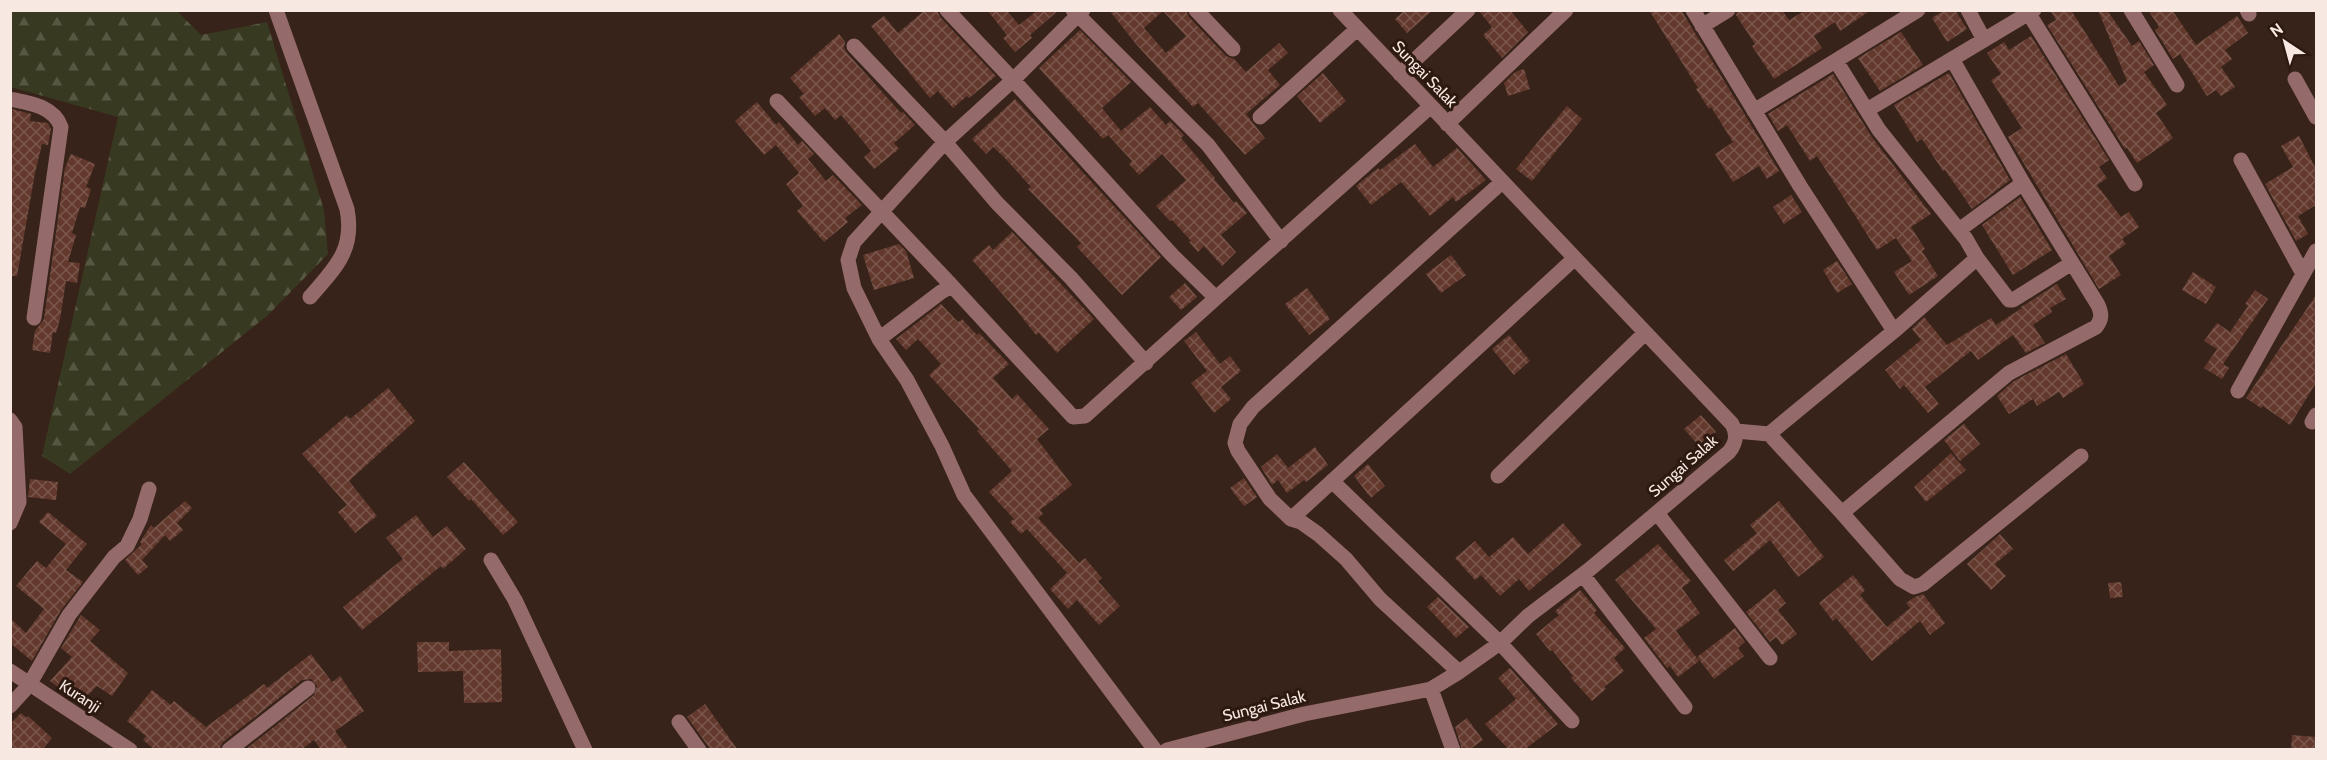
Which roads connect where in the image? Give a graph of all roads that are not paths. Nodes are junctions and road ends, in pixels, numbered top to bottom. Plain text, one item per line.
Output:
1 (276, 10) edge
2 (946, 10) edge
3 (1196, 10) edge
4 (1340, 10) edge
5 (1468, 10) edge
6 (1566, 10) edge
7 (1693, 10) edge
8 (1728, 10) edge
9 (1918, 10) edge
10 (1968, 10) edge
11 (2132, 10) edge
12 (1078, 12) edge
13 (2031, 12) edge
14 (1702, 26) junction
15 (1357, 29) junction
16 (1984, 40) junction
17 (854, 46) dead end
18 (1233, 49) dead end
19 (1952, 59) junction
20 (1836, 61) junction
21 (1400, 74) junction
22 (2295, 79) dead end
23 (1013, 80) junction
24 (2177, 85) dead end
25 (10, 99) edge
26 (777, 101) dead end
27 (1431, 106) junction
28 (1867, 110) junction
29 (1754, 111) junction
30 (1260, 117) dead end
31 (2316, 117) edge
32 (1447, 124) junction
33 (945, 142) junction
34 (2241, 160) dead end
35 (1502, 182) junction
36 (2023, 183) junction
37 (2134, 184) dead end
38 (883, 211) junction
39 (1959, 230) junction
40 (1281, 241) junction
41 (2316, 251) edge
42 (1575, 258) junction
43 (1977, 258) junction
44 (2072, 263) junction
45 (2303, 274) junction
46 (952, 286) junction
47 (310, 297) dead end
48 (1216, 298) junction
49 (34, 318) dead end
50 (1894, 331) junction
51 (1645, 333) junction
52 (879, 339) junction
53 (1146, 363) junction
54 (2238, 391) dead end
55 (10, 420) edge
56 (1736, 431) junction
57 (1769, 434) junction
58 (2081, 456) dead end
59 (1498, 476) dead end
60 (1332, 481) junction
61 (149, 489) dead end
62 (1657, 513) junction
63 (1842, 513) junction
64 (1292, 519) junction
65 (10, 524) edge
66 (491, 560) dead end
67 (1583, 574) junction
68 (1500, 643) junction
69 (1770, 658) dead end
70 (10, 670) edge
71 (1459, 672) junction
72 (29, 685) junction
73 (308, 688) dead end
74 (1431, 689) junction
75 (10, 706) edge
76 (1685, 707) dead end
77 (1572, 720) dead end
78 (679, 722) dead end
79 (130, 750) edge
80 (230, 750) edge
81 (585, 750) edge
82 (699, 750) edge
83 (1155, 750) edge
84 (1167, 750) edge
85 (1453, 750) edge

1 - 47 street
2 - 23 street
3 - 18 street
4 - 15 street, Sungai Salak
5 - 21 street
6 - 32 street
7 - 14 street
8 - 14 street
9 - 20 street
10 - 16 street
11 - 24 street
12 - 23 street
12 - 40 street
13 - 16 street
13 - 37 street
14 - 29 street
15 - 21 street, Sungai Salak
15 - 30 street
16 - 19 street
17 - 33 street
19 - 28 street
19 - 36 street
20 - 28 street
20 - 29 street
21 - 27 street, Sungai Salak
22 - 31 street
23 - 33 street
23 - 48 street
25 - 49 street
26 - 38 street
27 - 32 street, Sungai Salak
27 - 40 street
28 - 39 street
29 - 50 street
32 - 35 street, Sungai Salak
33 - 38 street
33 - 53 street
34 - 45 street
35 - 42 street, Sungai Salak
35 - 64 street
36 - 39 street
36 - 44 street
38 - 46 street
38 - 52 street
39 - 43 street
40 - 48 street
41 - 45 street
42 - 51 street, Sungai Salak
42 - 60 street
43 - 44 street
43 - 50 street
44 - 63 street
45 - 54 street
46 - 52 street
46 - 53 street
48 - 53 street
50 - 57 street
51 - 56 street, Sungai Salak
51 - 59 street
52 - 83 street
55 - 65 street
56 - 57 street
56 - 62 street, Sungai Salak
57 - 63 street
58 - 63 street
60 - 64 street
60 - 68 street
61 - 72 street
62 - 67 street, Sungai Salak
62 - 69 street
64 - 71 street
66 - 81 street
67 - 68 street, Sungai Salak
67 - 76 street
68 - 71 street, Sungai Salak
68 - 77 street
70 - 72 street, Kuranji
71 - 74 street, Sungai Salak
72 - 75 street
72 - 79 street, Kuranji
73 - 80 street
74 - 84 street, Sungai Salak
74 - 85 street
78 - 82 street

